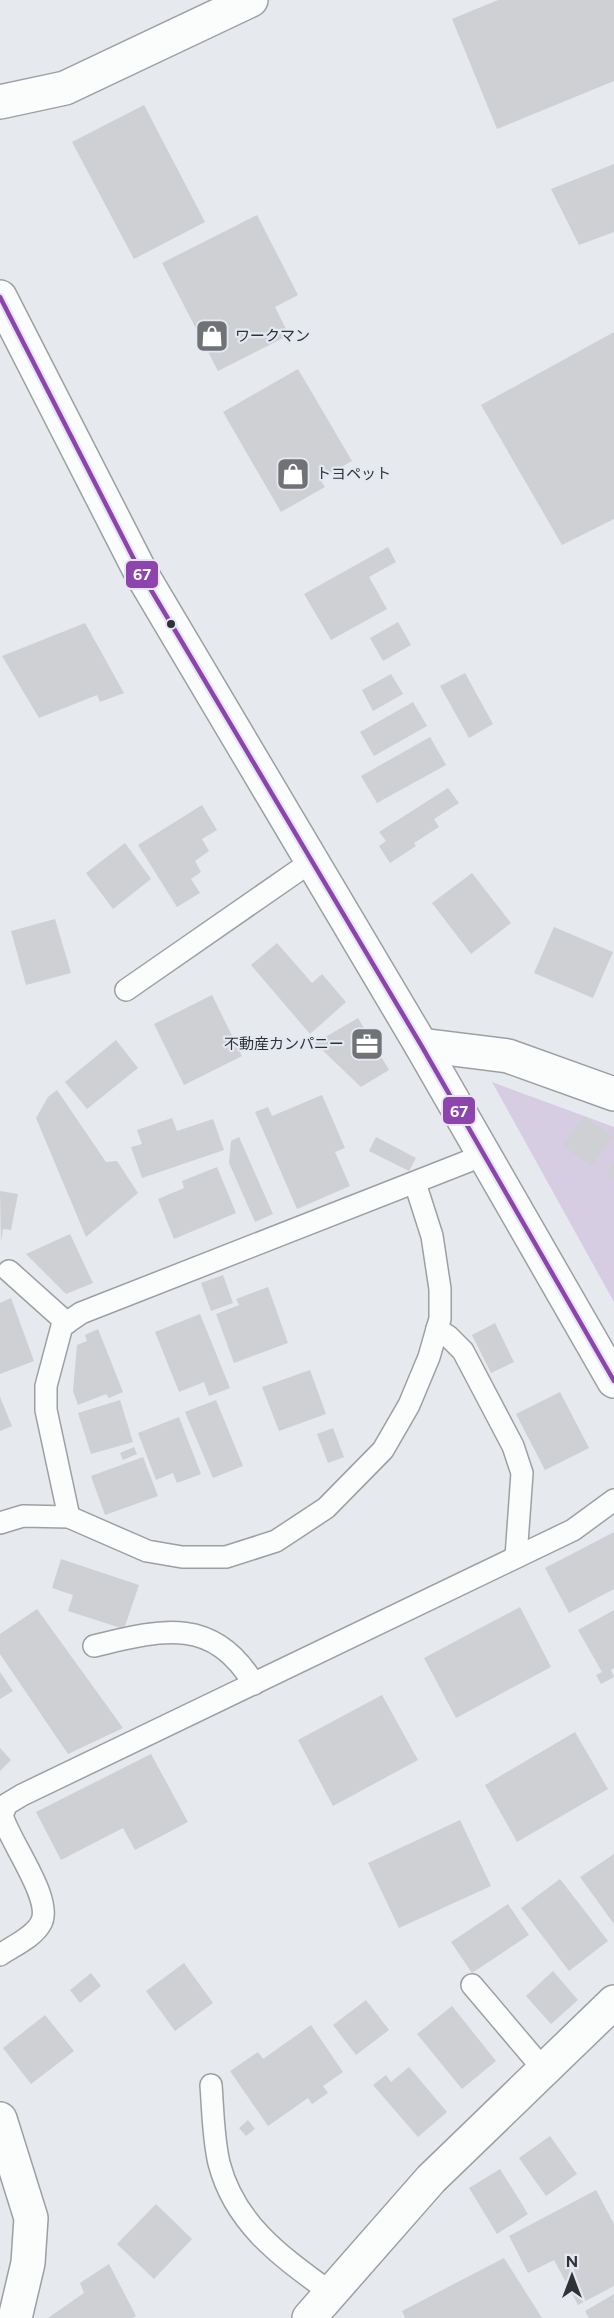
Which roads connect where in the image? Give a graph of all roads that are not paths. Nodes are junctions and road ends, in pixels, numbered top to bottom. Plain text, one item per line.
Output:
1 (251, 0) edge
2 (0, 102) edge
3 (0, 297) edge
4 (312, 861) junction
5 (126, 990) dead end
6 (421, 1045) junction
7 (614, 1094) edge
8 (484, 1155) junction
9 (415, 1184) junction
10 (9, 1271) dead end
11 (67, 1323) junction
12 (437, 1329) junction
13 (614, 1381) edge
14 (614, 1500) edge
15 (69, 1517) junction
16 (0, 1523) edge
17 (516, 1557) junction
18 (94, 1646) dead end
19 (254, 1684) junction
20 (3, 1806) edge
21 (0, 1955) edge
22 (472, 1985) dead end
23 (612, 2008) edge
24 (544, 2070) junction
25 (211, 2085) dead end
26 (0, 2118) edge
27 (331, 2294) junction
28 (15, 2318) edge
29 (309, 2318) edge

1 - 2 main road
3 - 4 main road
4 - 5 lane
4 - 6 main road
6 - 7 main road
6 - 8 main road
8 - 9 lane
8 - 13 main road
9 - 11 lane
9 - 12 lane
10 - 11 lane
11 - 15 lane
12 - 15 lane
12 - 17 lane
14 - 17 lane
15 - 16 lane
17 - 19 lane
18 - 19 lane
19 - 20 lane
20 - 21 lane
22 - 24 lane
23 - 24 main road
24 - 27 main road
25 - 27 lane
26 - 28 main road
27 - 29 main road

